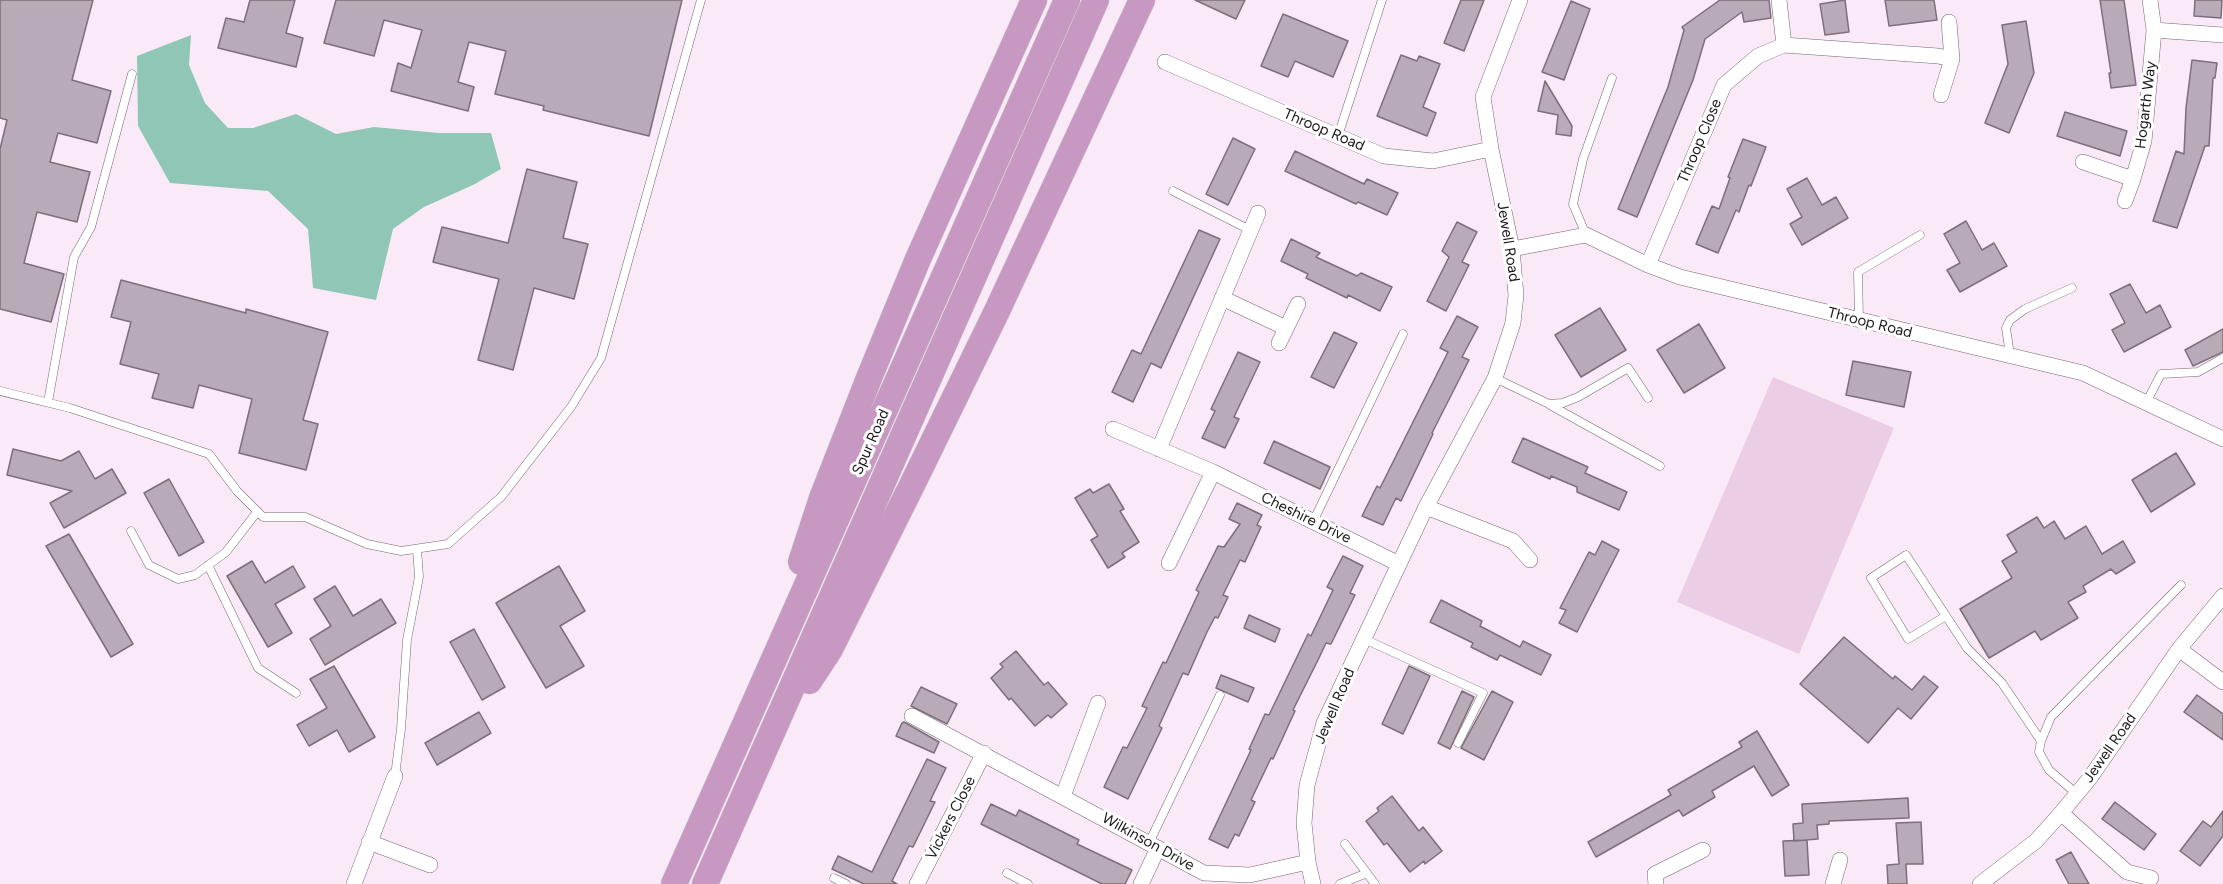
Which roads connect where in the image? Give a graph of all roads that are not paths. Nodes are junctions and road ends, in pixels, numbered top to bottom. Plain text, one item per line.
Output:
1 (701, 0) edge
2 (1034, 0) edge
3 (1067, 0) edge
4 (1096, 0) edge
5 (1142, 0) edge
6 (1382, 0) edge
7 (1520, 0) edge
8 (1779, 0) edge
9 (2150, 0) edge
10 (1949, 22) dead end
11 (2154, 30) junction
12 (2223, 35) edge
13 (1784, 45) junction
14 (1952, 59) junction
15 (1165, 62) dead end
16 (132, 74) dead end
17 (1612, 78) dead end
18 (1941, 95) dead end
19 (1338, 136) junction
20 (1491, 149) junction
21 (2083, 162) dead end
22 (2133, 179) junction
23 (1173, 191) dead end
24 (2125, 201) dead end
25 (1258, 213) dead end
26 (1250, 230) junction
27 (1586, 235) junction
28 (1920, 235) dead end
29 (1512, 249) junction
30 (1648, 265) junction
31 (2072, 288) dead end
32 (1222, 298) junction
33 (1298, 304) dead end
34 (1859, 320) junction
35 (1286, 328) junction
36 (1403, 334) dead end
37 (1279, 343) dead end
38 (2010, 356) junction
39 (2223, 358) edge
40 (1495, 378) junction
41 (0, 391) edge
42 (1648, 398) dead end
43 (48, 402) junction
44 (2146, 403) junction
45 (1549, 405) junction
46 (1113, 429) dead end
47 (2223, 438) edge
48 (1159, 449) junction
49 (1660, 466) dead end
50 (1213, 472) junction
51 (1426, 507) junction
52 (257, 512) junction
53 (1313, 522) junction
54 (130, 531) dead end
55 (417, 549) junction
56 (1530, 560) dead end
57 (1169, 562) dead end
58 (1399, 564) junction
59 (208, 566) junction
60 (2181, 585) dead end
61 (2223, 596) edge
62 (1946, 616) junction
63 (1364, 639) junction
64 (780, 643) junction
65 (2179, 649) junction
66 (2223, 682) edge
67 (296, 693) dead end
68 (1220, 695) dead end
69 (1098, 703) dead end
70 (912, 716) dead end
71 (2041, 741) junction
72 (1458, 743) dead end
73 (768, 745) junction
74 (984, 753) junction
75 (395, 777) joint
76 (2077, 794) junction
77 (1063, 796) junction
78 (2061, 813) junction
79 (369, 842) junction
80 (1345, 844) dead end
81 (1154, 845) junction
82 (1703, 850) dead end
83 (1840, 860) dead end
84 (1308, 862) junction
85 (430, 865) dead end
86 (1007, 873) dead end
87 (1367, 873) junction
88 (834, 878) dead end
89 (2151, 878) dead end
90 (1240, 879) edge
91 (354, 884) edge
92 (674, 884) edge
93 (705, 884) edge
94 (846, 884) edge
95 (917, 884) edge
96 (1028, 884) edge
97 (1141, 884) edge
98 (1313, 884) edge
99 (1340, 884) edge
100 (1375, 884) edge
101 (1656, 884) edge
102 (1833, 884) edge
103 (1980, 884) edge

1 - 55 lane
2 - 64 highway
3 - 64 highway, Spur Road
4 - 73 highway, Spur Road
5 - 73 highway
6 - 19 lane
7 - 20 street, Jewell Road
8 - 13 street
9 - 11 street, Hogarth Way
10 - 14 street
11 - 12 street
11 - 22 street, Hogarth Way
13 - 14 street, Throop Close
13 - 30 street, Throop Close
14 - 18 street
15 - 19 street, Throop Road
16 - 43 lane
17 - 27 lane
19 - 20 street, Throop Road
20 - 29 street, Jewell Road
21 - 22 street
22 - 24 street, Hogarth Way
23 - 26 lane
25 - 26 street
26 - 32 street
27 - 29 street
27 - 30 street, Throop Road
28 - 34 lane
29 - 40 street, Jewell Road
30 - 34 street, Throop Road
31 - 38 lane
32 - 35 street
32 - 48 street
33 - 35 street
34 - 38 street, Throop Road
35 - 37 street
36 - 53 lane
38 - 44 street, Throop Road
39 - 44 lane
40 - 45 lane
40 - 51 street, Jewell Road
41 - 43 lane
42 - 45 lane
43 - 52 lane
44 - 47 street, Throop Road
45 - 49 lane
46 - 48 street, Cheshire Drive
48 - 50 street, Cheshire Drive
50 - 53 street, Cheshire Drive
50 - 57 street
51 - 56 street
51 - 58 street, Jewell Road
52 - 55 lane
52 - 59 lane
53 - 58 street, Cheshire Drive
54 - 59 lane
55 - 75 lane
58 - 63 street, Jewell Road
59 - 67 lane
60 - 71 lane
61 - 65 street, Jewell Road
62 - 62 lane
62 - 71 lane
63 - 72 lane
63 - 84 street, Jewell Road
64 - 92 highway, Spur Road
65 - 66 street
65 - 76 street, Jewell Road
68 - 81 lane
69 - 77 street
70 - 74 street, Wilkinson Drive
71 - 76 lane
73 - 93 highway, Spur Road
74 - 77 street, Wilkinson Drive
74 - 95 street, Vickers Close
75 - 79 street
76 - 78 street, Jewell Road
77 - 81 street, Wilkinson Drive
78 - 89 street
78 - 103 street, Jewell Road
79 - 85 street
79 - 91 street
80 - 87 lane
81 - 90 street, Wilkinson Drive
81 - 97 street
82 - 101 street
83 - 102 street
84 - 90 street, Wilkinson Drive
84 - 98 street, Jewell Road
86 - 96 lane
87 - 99 lane
87 - 100 lane
88 - 94 lane

